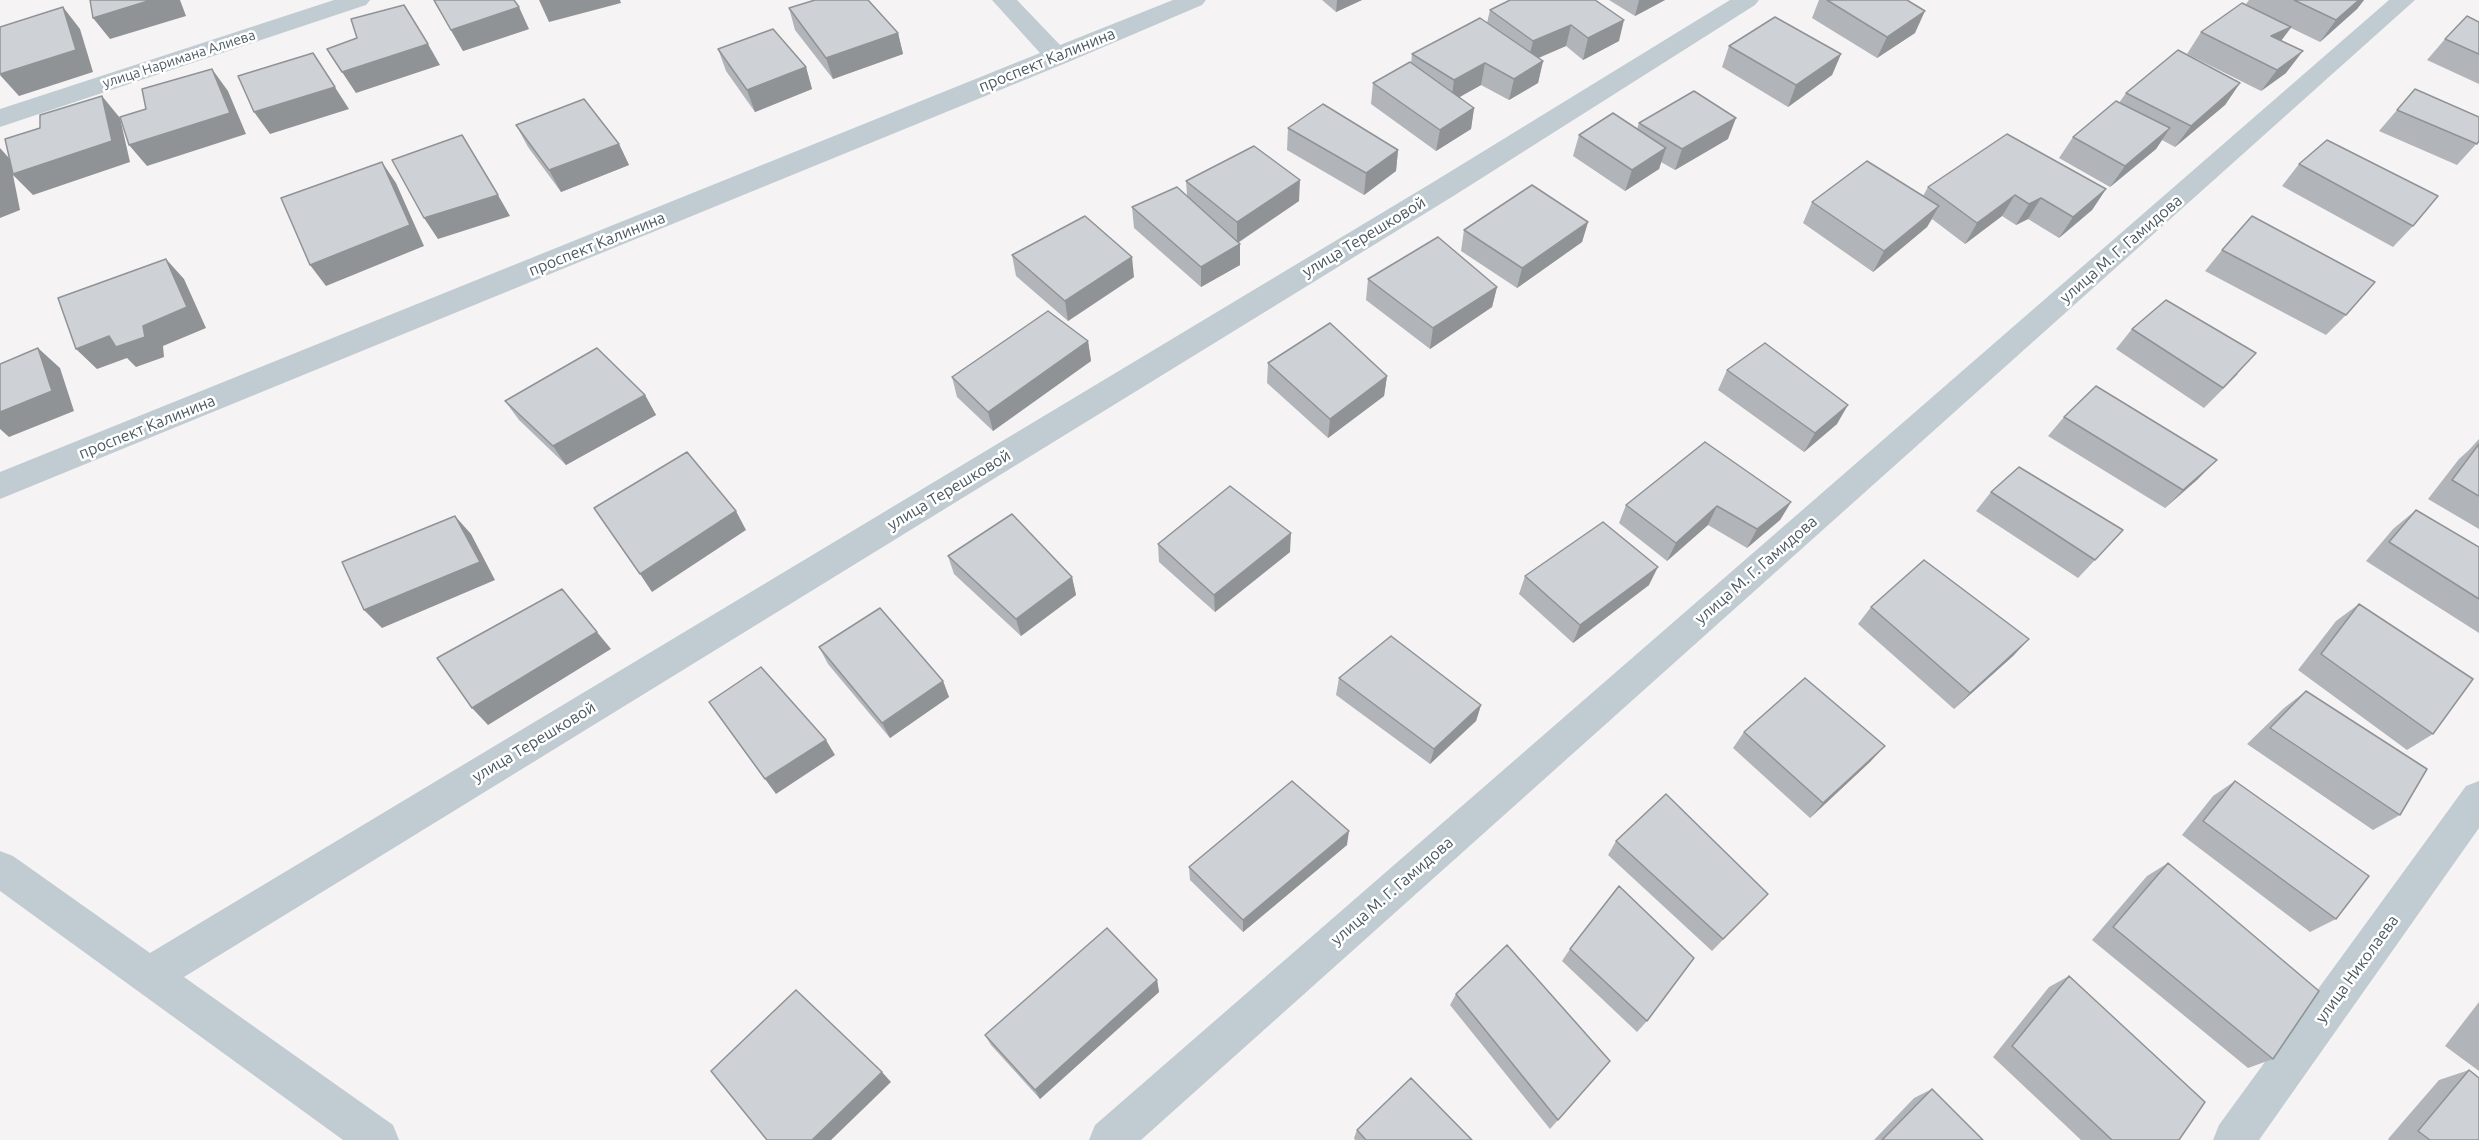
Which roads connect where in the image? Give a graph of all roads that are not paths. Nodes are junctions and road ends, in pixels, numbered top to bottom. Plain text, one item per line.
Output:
1 (358, 0) edge
2 (1004, 0) edge
3 (1194, 0) edge
4 (1747, 0) edge
5 (2403, 0) edge
6 (1057, 57) junction
7 (0, 118) edge
8 (0, 486) edge
9 (2479, 798) edge
10 (0, 869) edge
11 (149, 976) junction
12 (378, 1140) edge
13 (1110, 1140) edge
14 (2234, 1140) edge

1 - 7 street, улица Наримана Алиева
2 - 6 street
3 - 6 street, проспект Калинина
4 - 11 street, улица Терешковой
5 - 13 street, улица М. Г. Гамидова
6 - 8 street, проспект Калинина
9 - 14 street, улица Николаева
10 - 11 street
11 - 12 street

